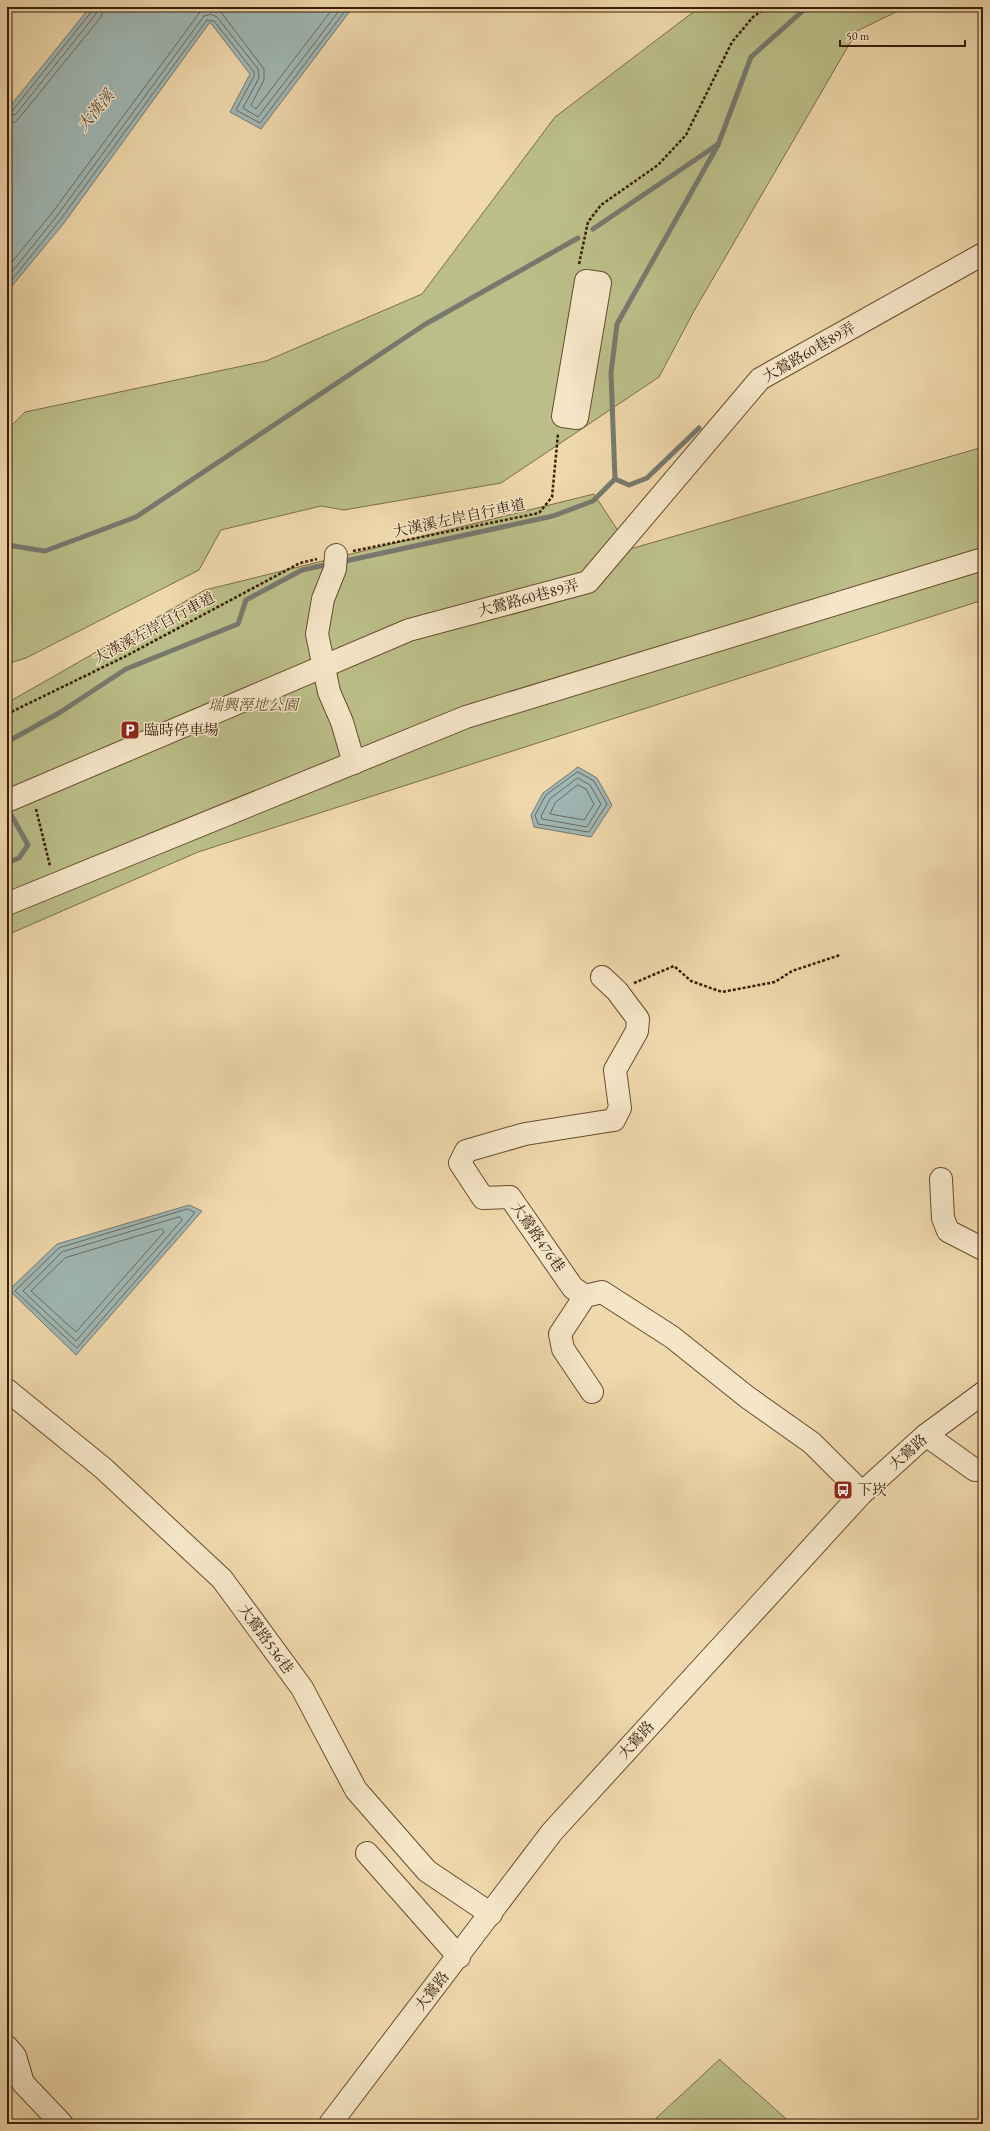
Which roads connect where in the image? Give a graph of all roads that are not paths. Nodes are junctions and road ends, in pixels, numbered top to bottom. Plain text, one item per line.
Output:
1 (983, 254) edge
2 (582, 276) joint
3 (336, 555) road end
4 (983, 559) edge
5 (324, 665) junction
6 (354, 763) junction
7 (7, 801) edge
8 (7, 904) edge
9 (609, 984) road end
10 (941, 1179) dead end
11 (983, 1249) edge
12 (585, 1296) junction
13 (7, 1390) edge
14 (592, 1392) dead end
15 (983, 1393) edge
16 (926, 1435) junction
17 (983, 1470) edge
18 (862, 1493) junction
19 (367, 1853) dead end
20 (491, 1914) junction
21 (459, 1956) junction
22 (7, 2047) edge
23 (62, 2124) edge
24 (330, 2124) edge

1 - 5 street, 大鶯路60巷89弄
2 - 2 street
3 - 5 street
4 - 6 street
5 - 6 street
5 - 7 street, 大鶯路60巷89弄
6 - 8 street
9 - 12 street, 大鶯路476巷
10 - 11 street
12 - 14 street
12 - 18 street
13 - 20 street, 大鶯路536巷
15 - 16 street, 大鶯路
16 - 17 street
16 - 18 street, 大鶯路
18 - 20 street, 大鶯路
19 - 21 street
20 - 21 street, 大鶯路
21 - 24 street, 大鶯路
22 - 23 street

